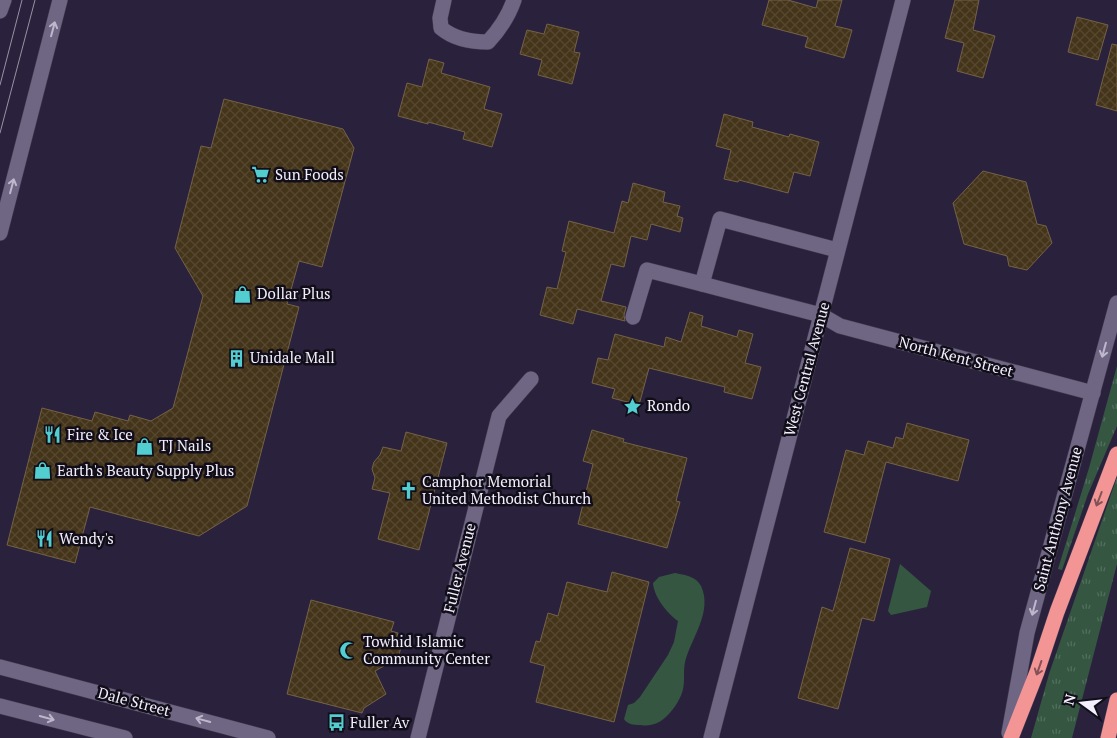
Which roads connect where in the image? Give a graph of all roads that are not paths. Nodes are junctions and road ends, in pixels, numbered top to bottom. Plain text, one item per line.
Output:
1 (4, 0) edge
2 (60, 0) edge
3 (444, 0) edge
4 (514, 0) edge
5 (904, 0) edge
6 (0, 11) edge
7 (0, 233) edge
8 (838, 250) junction
9 (702, 284) junction
10 (1117, 303) edge
11 (821, 315) junction
12 (633, 317) dead end
13 (531, 379) dead end
14 (1093, 393) junction
15 (1117, 454) edge
16 (0, 667) edge
17 (1117, 700) edge
18 (0, 706) edge
19 (125, 738) edge
20 (268, 738) edge
21 (418, 738) edge
22 (711, 738) edge
23 (1009, 738) edge
24 (1108, 738) edge

1 - 6 street
7 -> 2 street
3 - 4 street
5 - 8 street, West Central Avenue
8 - 9 street
8 - 11 street, West Central Avenue
9 - 11 street, North Kent Street
9 - 12 street, North Kent Street
10 -> 14 street, Saint Anthony Avenue
11 - 14 street, North Kent Street
11 - 22 street, West Central Avenue
13 - 21 street, Fuller Avenue
14 -> 23 street, Saint Anthony Avenue
15 -> 23 highway
20 -> 16 street, Dale Street
17 - 24 highway
18 -> 19 street

